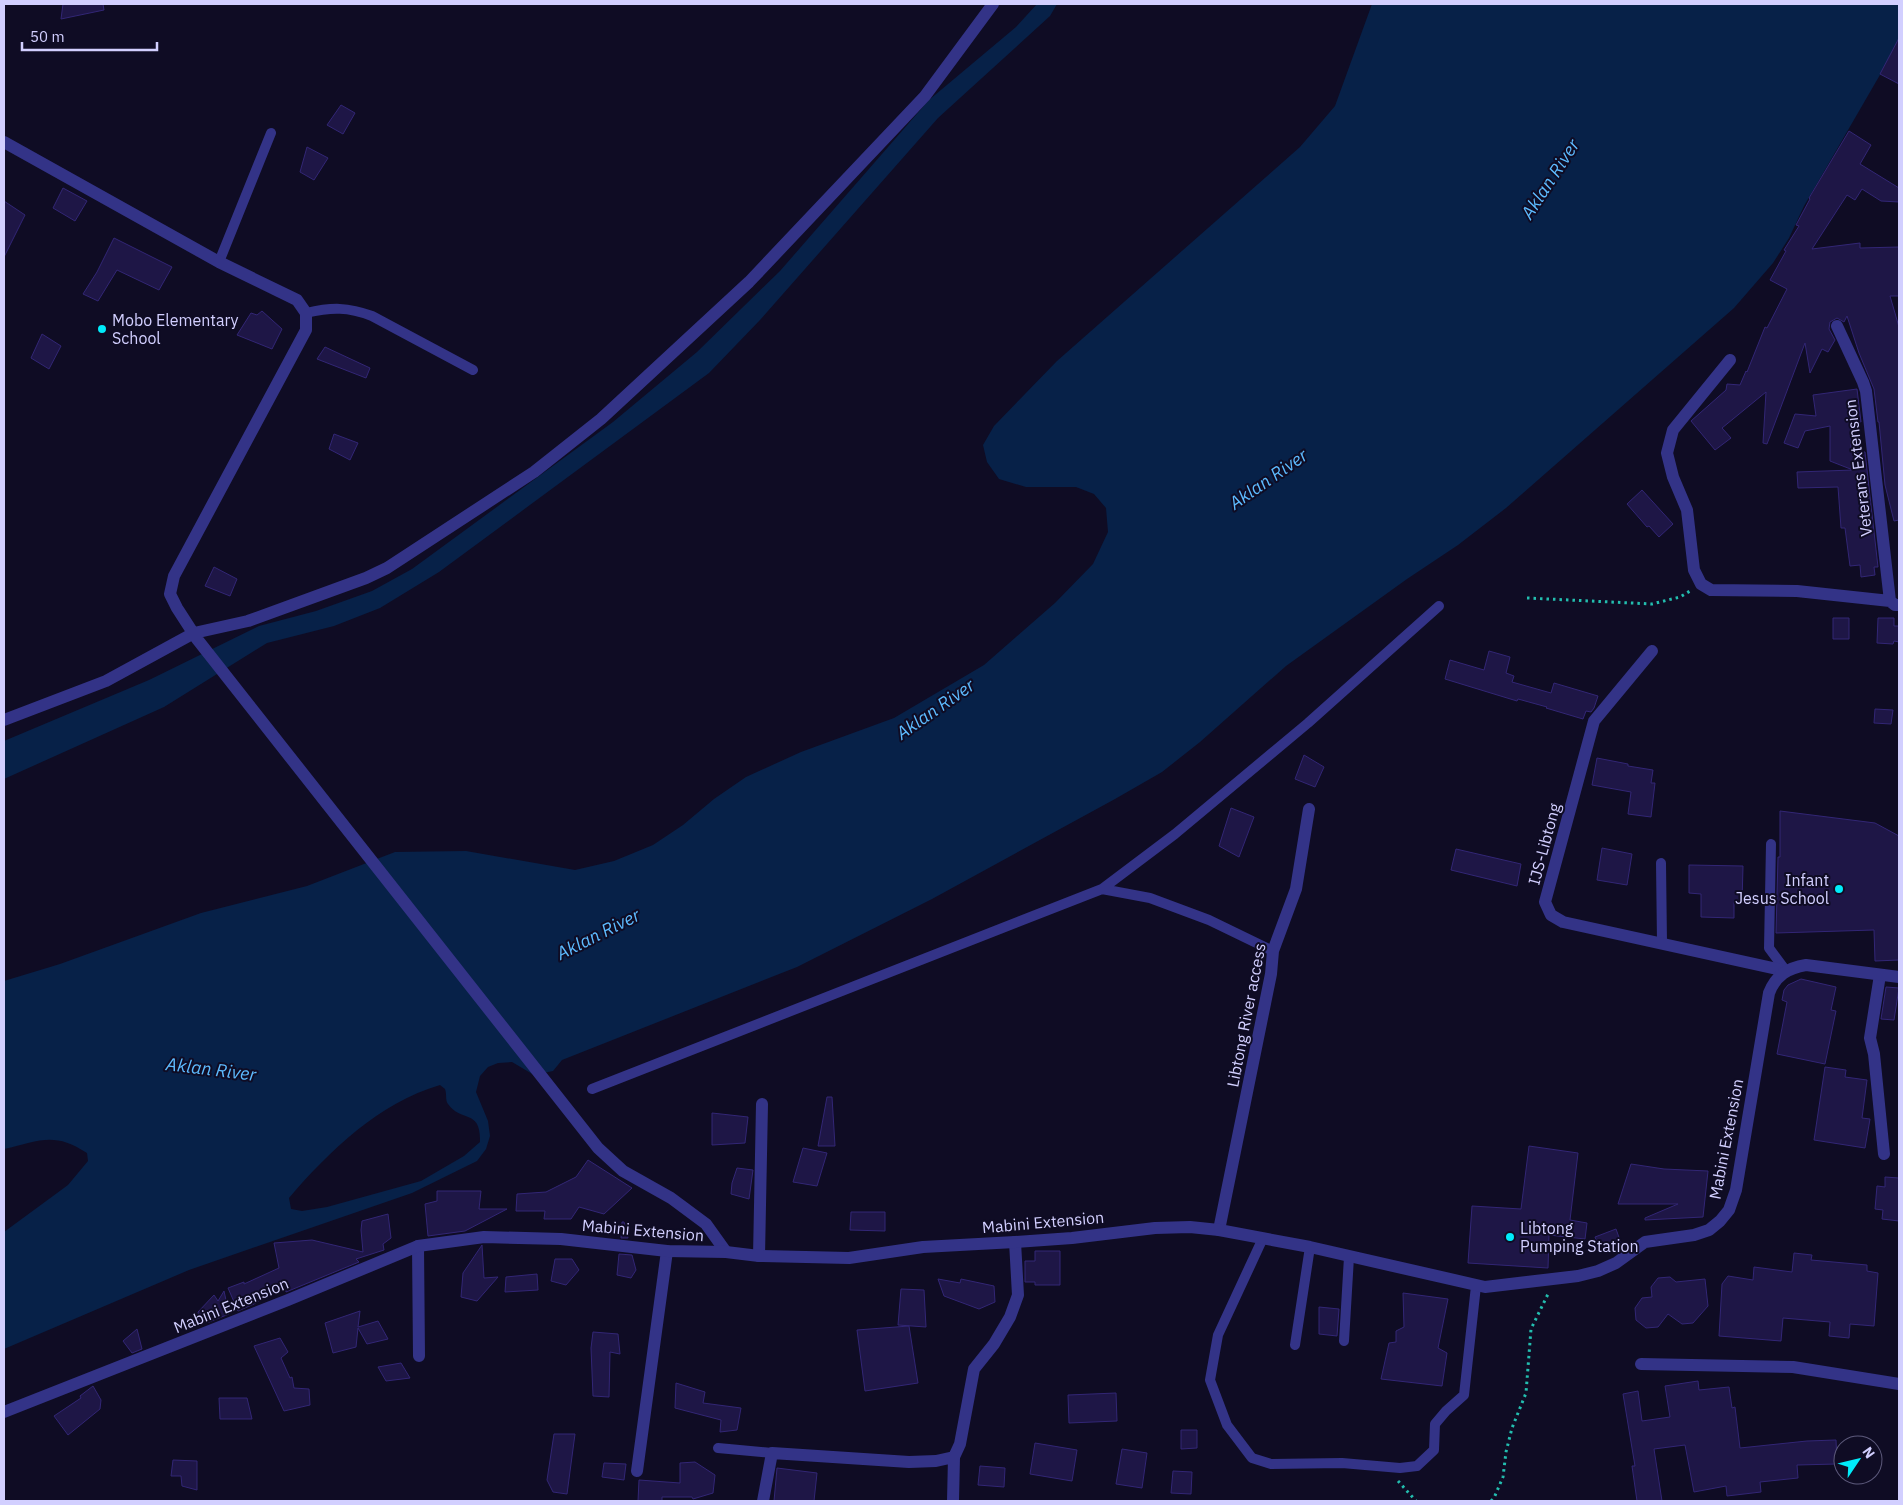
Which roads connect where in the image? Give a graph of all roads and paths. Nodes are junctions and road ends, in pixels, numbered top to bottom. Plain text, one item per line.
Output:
1 (993, 4) edge
2 (272, 132) dead end
3 (4, 142) edge
4 (219, 262) junction
5 (306, 312) junction
6 (1837, 326) dead end
7 (1730, 360) dead end
8 (473, 370) dead end
9 (1701, 584) junction
10 (1527, 598) dead end
11 (1895, 603) edge
12 (1438, 606) dead end
13 (195, 636) junction
14 (1652, 651) dead end
15 (4, 720) edge
16 (1309, 809) dead end
17 (1771, 844) dead end
18 (1661, 863) dead end
19 (1102, 889) junction
20 (1662, 943) junction
21 (1273, 951) junction
22 (1786, 971) junction
23 (1880, 975) junction
24 (1899, 977) edge
25 (592, 1089) dead end
26 (762, 1104) dead end
27 (1884, 1154) dead end
28 (1219, 1230) junction
29 (1263, 1238) junction
30 (1015, 1242) junction
31 (418, 1246) junction
32 (1310, 1247) junction
33 (667, 1251) junction
34 (726, 1252) junction
35 (759, 1256) junction
36 (1350, 1256) junction
37 (1558, 1279) junction
38 (1476, 1286) junction
39 (1344, 1341) dead end
40 (1295, 1345) dead end
41 (420, 1356) dead end
42 (1640, 1364) dead end
43 (1899, 1384) edge
44 (4, 1412) edge
45 (718, 1448) dead end
46 (772, 1453) junction
47 (954, 1457) junction
48 (1389, 1467) junction
49 (637, 1471) dead end
50 (763, 1501) edge
51 (953, 1501) edge
52 (1416, 1501) edge
53 (1491, 1501) edge

1 - 13 street
2 - 4 lane
3 - 4 street
4 - 5 street
5 - 8 lane
5 - 13 street
6 - 11 street, Veterans Extension
7 - 9 street
9 - 10 path
9 - 11 street
12 - 19 lane
13 - 15 street
13 - 34 street
14 - 20 street, IJS-Libtong
16 - 21 street, Libtong River access
17 - 22 lane
18 - 20 lane
19 - 21 lane
19 - 25 lane
20 - 22 street, IJS-Libtong
21 - 28 street, Libtong River access
22 - 23 street
22 - 37 street, Mabini Extension
23 - 24 street
23 - 27 street
26 - 35 street
28 - 29 street, Mabini Extension
28 - 30 street, Mabini Extension
29 - 32 street, Mabini Extension
29 - 48 lane
30 - 35 street, Mabini Extension
30 - 47 street
31 - 33 street, Mabini Extension
31 - 41 street
31 - 44 street, Mabini Extension
32 - 36 street, Mabini Extension
32 - 40 lane
33 - 34 street, Mabini Extension
33 - 49 street
34 - 35 street, Mabini Extension
36 - 38 street, Mabini Extension
36 - 39 lane
37 - 38 street, Mabini Extension
37 - 53 path
38 - 48 lane
42 - 43 street
45 - 46 lane
46 - 47 street
46 - 50 street
47 - 51 street
48 - 52 path

